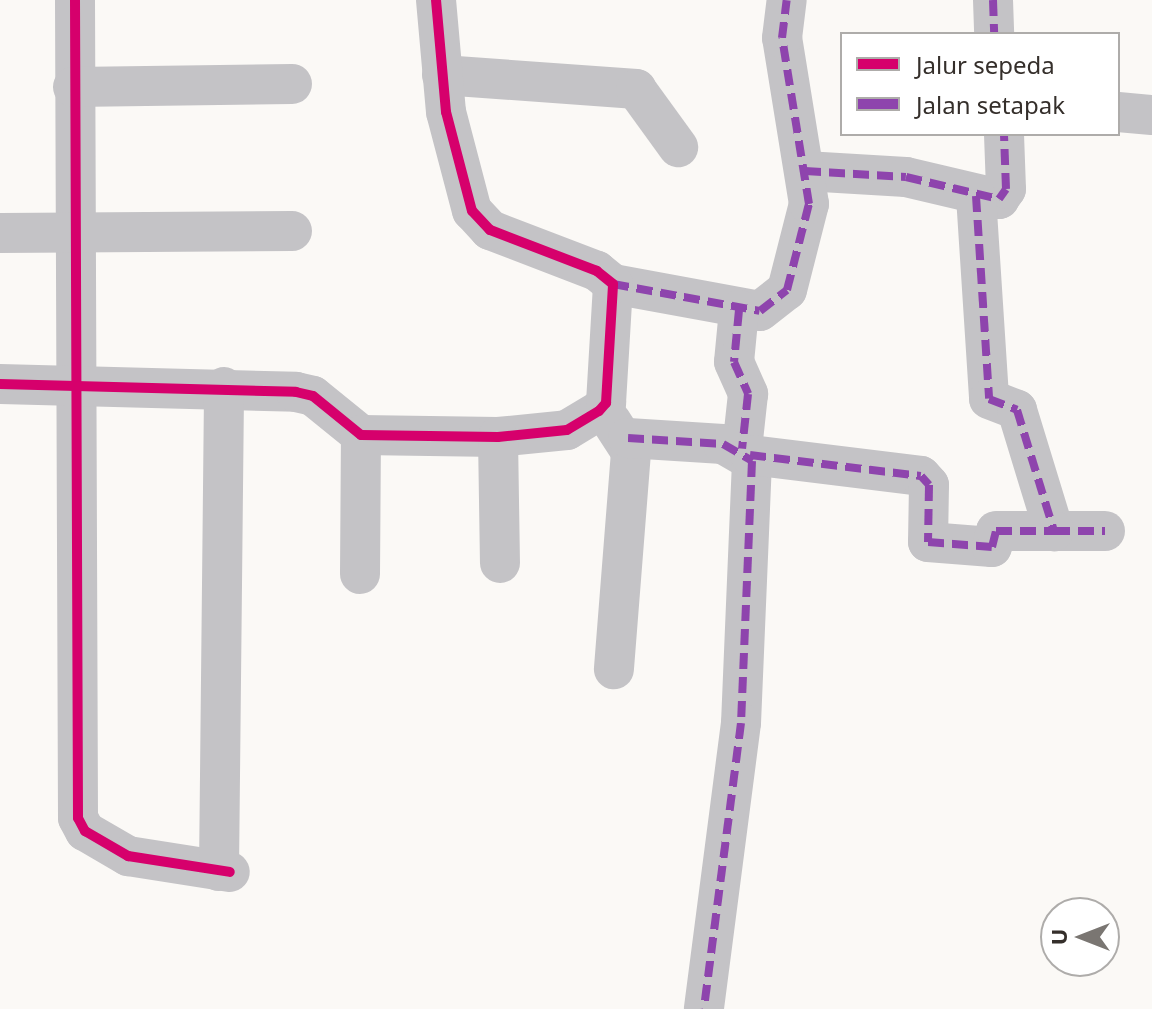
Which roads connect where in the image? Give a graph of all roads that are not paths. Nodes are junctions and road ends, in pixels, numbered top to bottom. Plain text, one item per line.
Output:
1 (75, 0) edge
2 (436, 0) edge
3 (787, 0) edge
4 (993, 0) edge
5 (994, 32) edge
6 (442, 75) junction
7 (292, 84) dead end
8 (73, 87) junction
9 (1120, 112) edge
10 (1152, 115) edge
11 (1004, 136) edge
12 (678, 147) dead end
13 (805, 171) junction
14 (976, 196) junction
15 (292, 231) dead end
16 (0, 233) edge
17 (73, 235) junction
18 (613, 284) junction
19 (739, 310) junction
20 (0, 384) edge
21 (77, 386) junction
22 (224, 387) junction
23 (599, 411) junction
24 (361, 435) junction
25 (498, 437) junction
26 (628, 438) junction
27 (746, 452) junction
28 (1054, 531) junction
29 (1105, 531) dead end
30 (500, 563) dead end
31 (360, 574) dead end
32 (614, 669) dead end
33 (704, 1009) edge

1 - 8 street
2 - 6 street
3 - 13 street
4 - 5 street
6 - 12 street
6 - 18 street
7 - 8 street
8 - 17 street
9 - 10 street
11 - 14 street
13 - 14 street
13 - 19 street
14 - 28 street
15 - 17 street
16 - 17 street
17 - 21 street
18 - 19 street
18 - 23 street
19 - 27 street
20 - 21 street
21 - 22 street
21 - 22 street
22 - 24 street
23 - 25 street
23 - 26 street
24 - 25 street
24 - 31 street
25 - 30 street
26 - 27 street
26 - 32 street
27 - 28 street
27 - 33 street
28 - 29 street

